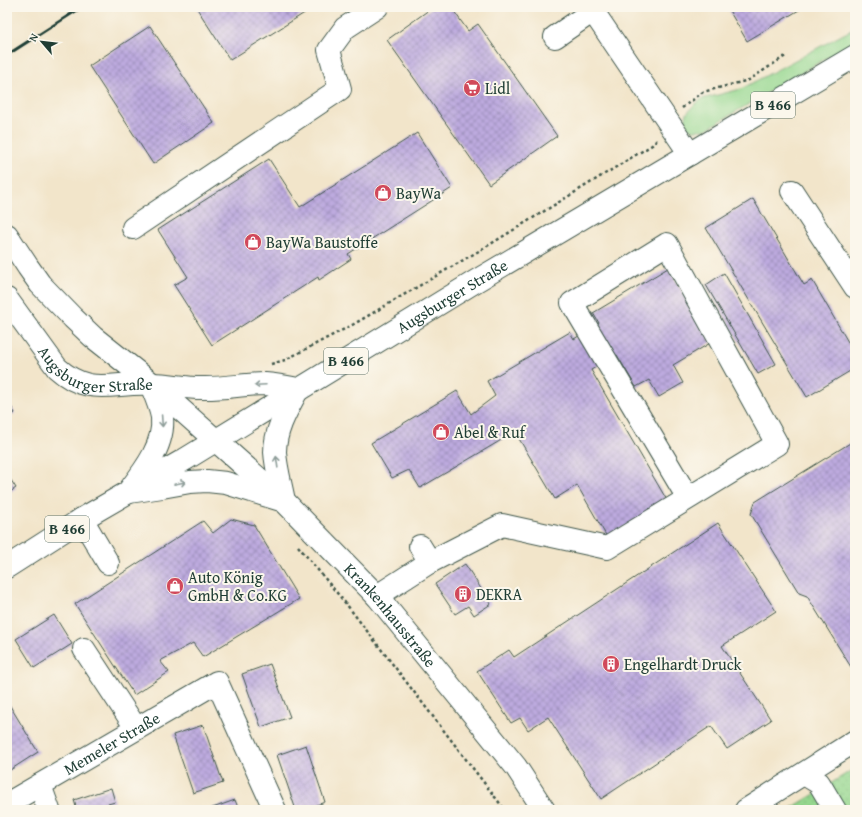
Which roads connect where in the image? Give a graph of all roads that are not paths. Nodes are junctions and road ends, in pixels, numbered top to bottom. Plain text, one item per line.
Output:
1 (378, 7) edge
2 (591, 9) edge
3 (555, 37) dead end
4 (855, 56) edge
5 (690, 154) junction
6 (792, 191) dead end
7 (133, 228) dead end
8 (7, 235) edge
9 (855, 287) edge
10 (7, 300) edge
11 (151, 383) junction
12 (298, 389) junction
13 (215, 441) junction
14 (128, 492) junction
15 (688, 498) junction
16 (284, 501) junction
17 (82, 519) junction
18 (108, 563) dead end
19 (7, 567) edge
20 (376, 596) junction
21 (84, 649) dead end
22 (136, 728) junction
23 (855, 742) edge
24 (804, 774) junction
25 (40, 785) junction
26 (7, 804) edge
27 (49, 810) edge
28 (275, 810) edge
29 (544, 810) edge
30 (746, 810) edge
31 (835, 810) edge

1 - 7 street
2 - 3 street
2 - 5 street
4 - 5 street, Augsburger Straße / B 466
5 - 12 street, Augsburger Straße / B 466
6 - 9 street
8 - 11 street
10 - 11 street, Augsburger Straße
12 -> 11 street
11 - 13 street, Augsburger Straße
11 -> 14 street
12 - 13 street, Augsburger Straße / B 466
16 -> 12 street
13 - 14 street, Augsburger Straße / B 466
13 - 16 street, Krankenhausstraße
14 -> 16 street
14 - 17 street, Augsburger Straße / B 466
15 - 15 street
15 - 20 street
16 - 20 street, Krankenhausstraße
17 - 18 street
17 - 19 street, Augsburger Straße / B 466
20 - 29 street, Krankenhausstraße
21 - 22 street
22 - 25 street, Memeler Straße
22 - 28 street, Memeler Straße
23 - 24 street
24 - 30 street
24 - 31 street
25 - 26 street, Memeler Straße
25 - 27 street

